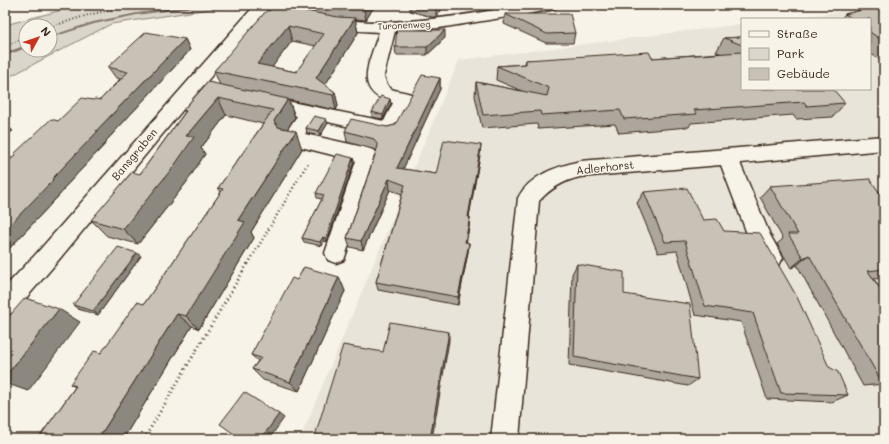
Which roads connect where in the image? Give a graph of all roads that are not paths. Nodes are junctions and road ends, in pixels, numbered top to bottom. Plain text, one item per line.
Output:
1 (550, 5) edge
2 (265, 9) edge
3 (311, 19) edge
4 (388, 28) junction
5 (248, 99) edge
6 (320, 114) dead end
7 (884, 143) edge
8 (728, 156) junction
9 (336, 253) dead end
10 (783, 279) edge
11 (5, 304) edge
12 (505, 439) edge

1 - 4 street, Turonenweg
2 - 11 street, Bansgraben
3 - 4 street, Turonenweg
4 - 6 street
5 - 9 street
7 - 8 street, Adlerhorst
8 - 10 street
8 - 12 street, Adlerhorst

